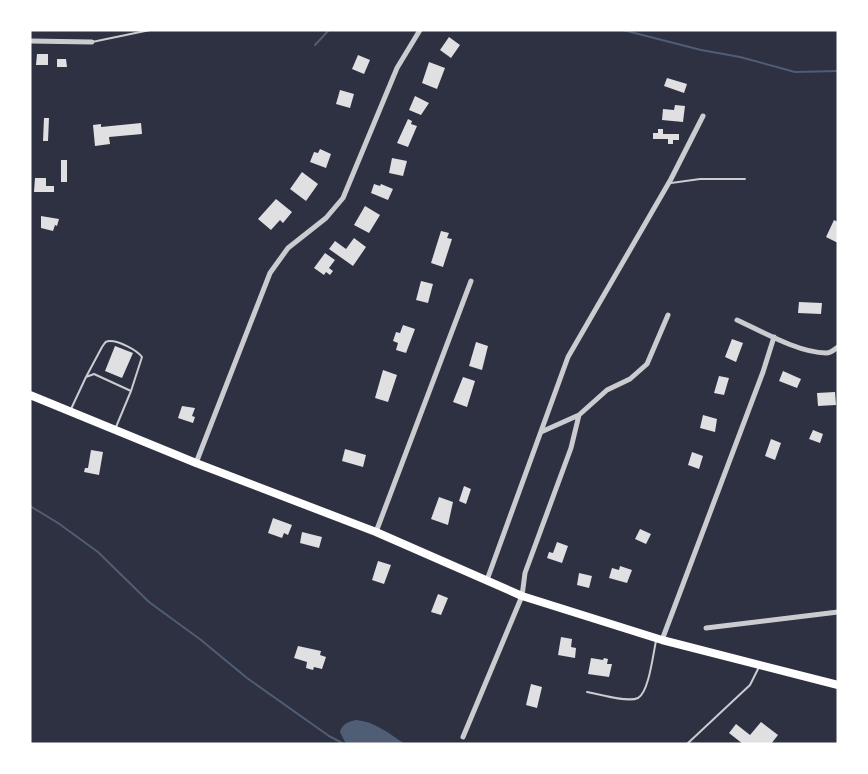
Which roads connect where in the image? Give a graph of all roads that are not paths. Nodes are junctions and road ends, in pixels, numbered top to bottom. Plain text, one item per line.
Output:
1 (150, 30) edge
2 (420, 30) edge
3 (30, 41) edge
4 (92, 42) joint
5 (703, 116) dead end
6 (745, 179) dead end
7 (668, 184) junction
8 (471, 281) dead end
9 (668, 315) dead end
10 (737, 320) dead end
11 (774, 337) junction
12 (838, 347) edge
13 (86, 377) junction
14 (131, 391) junction
15 (30, 395) edge
16 (70, 411) junction
17 (579, 415) junction
18 (115, 430) junction
19 (541, 432) junction
20 (195, 463) junction
21 (376, 532) junction
22 (487, 580) junction
23 (522, 596) junction
24 (838, 612) edge
25 (706, 628) dead end
26 (659, 639) junction
27 (760, 665) junction
28 (838, 685) edge
29 (587, 692) dead end
30 (463, 737) dead end
31 (687, 744) edge

1 - 4 lane
2 - 20 street
3 - 4 street
5 - 7 street
6 - 7 lane
7 - 19 street
8 - 21 street
9 - 17 street
10 - 11 street
11 - 12 street
11 - 26 street
13 - 14 lane
13 - 14 lane
13 - 16 lane
14 - 18 lane
15 - 16 main road
16 - 18 main road
17 - 19 street
17 - 23 street
18 - 20 main road
19 - 22 street
20 - 21 main road
21 - 22 main road
22 - 23 main road
23 - 26 main road
23 - 30 street
24 - 25 street
26 - 27 main road
26 - 29 lane
27 - 28 main road
27 - 31 lane

